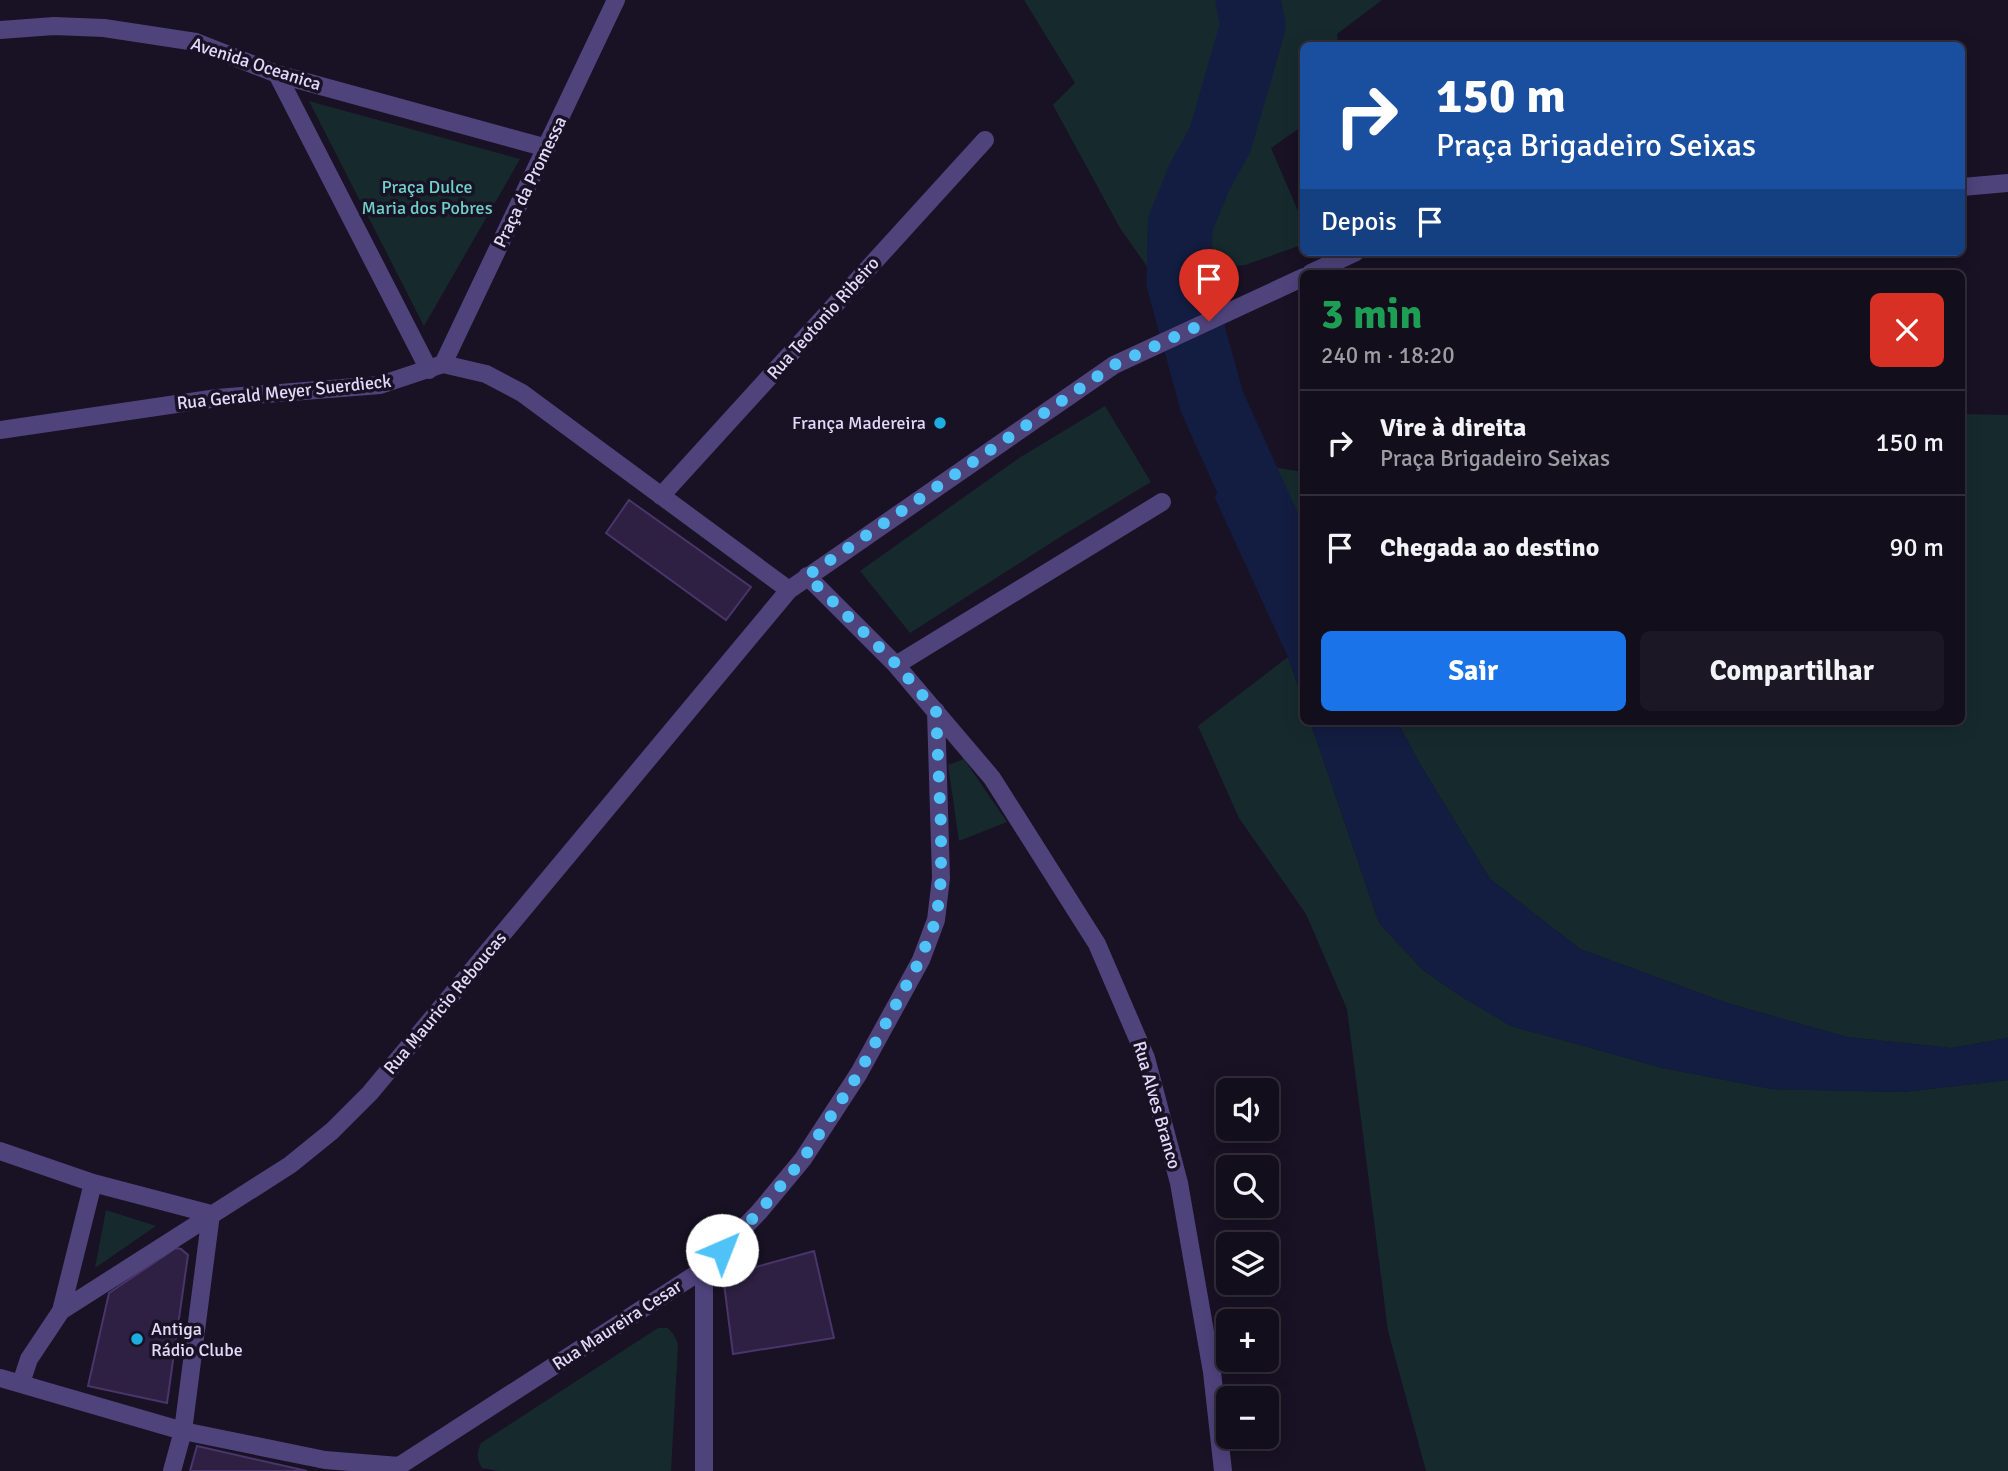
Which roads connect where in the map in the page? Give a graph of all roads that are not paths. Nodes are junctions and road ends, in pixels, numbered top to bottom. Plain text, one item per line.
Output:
1 (616, 0) edge
2 (0, 30) edge
3 (277, 75) junction
4 (985, 140) dead end
5 (547, 148) junction
6 (2008, 183) edge
7 (1965, 187) edge
8 (1347, 256) edge
9 (1317, 270) edge
10 (1300, 278) edge
11 (436, 367) junction
12 (0, 430) edge
13 (661, 496) junction
14 (1162, 502) dead end
15 (807, 576) junction
16 (789, 590) junction
17 (897, 665) junction
18 (936, 711) junction
19 (0, 1151) edge
20 (93, 1183) junction
21 (211, 1214) junction
22 (704, 1269) junction
23 (61, 1311) junction
24 (0, 1378) edge
25 (21, 1383) junction
26 (183, 1431) junction
27 (407, 1469) edge
28 (172, 1471) edge
29 (704, 1471) edge
30 (1223, 1471) edge

1 - 5 street, Praça da Promessa
2 - 3 street, Avenida Oceanica
3 - 5 street, Avenida Oceanica
3 - 11 street
4 - 13 street, Rua Teotonio Ribeiro
5 - 11 street, Praça da Promessa
6 - 7 street
8 - 9 street
10 - 15 street, Rua Mauricio Reboucas
11 - 12 street, Rua Gerald Meyer Suerdieck
11 - 13 street
13 - 16 street
14 - 17 street
15 - 16 street, Rua Mauricio Reboucas
15 - 17 street
16 - 21 street, Rua Mauricio Reboucas
17 - 18 street
18 - 22 street, Rua Maureira Cesar
18 - 30 street, Rua Alves Branco
19 - 20 street
20 - 21 street
20 - 23 street
21 - 23 street, Rua Mauricio Reboucas
21 - 26 street
22 - 27 street, Rua Maureira Cesar
22 - 29 street
23 - 25 street
24 - 25 street, Rua Maureira Cesar
25 - 26 street, Rua Maureira Cesar
26 - 27 street, Rua Maureira Cesar
26 - 28 street

